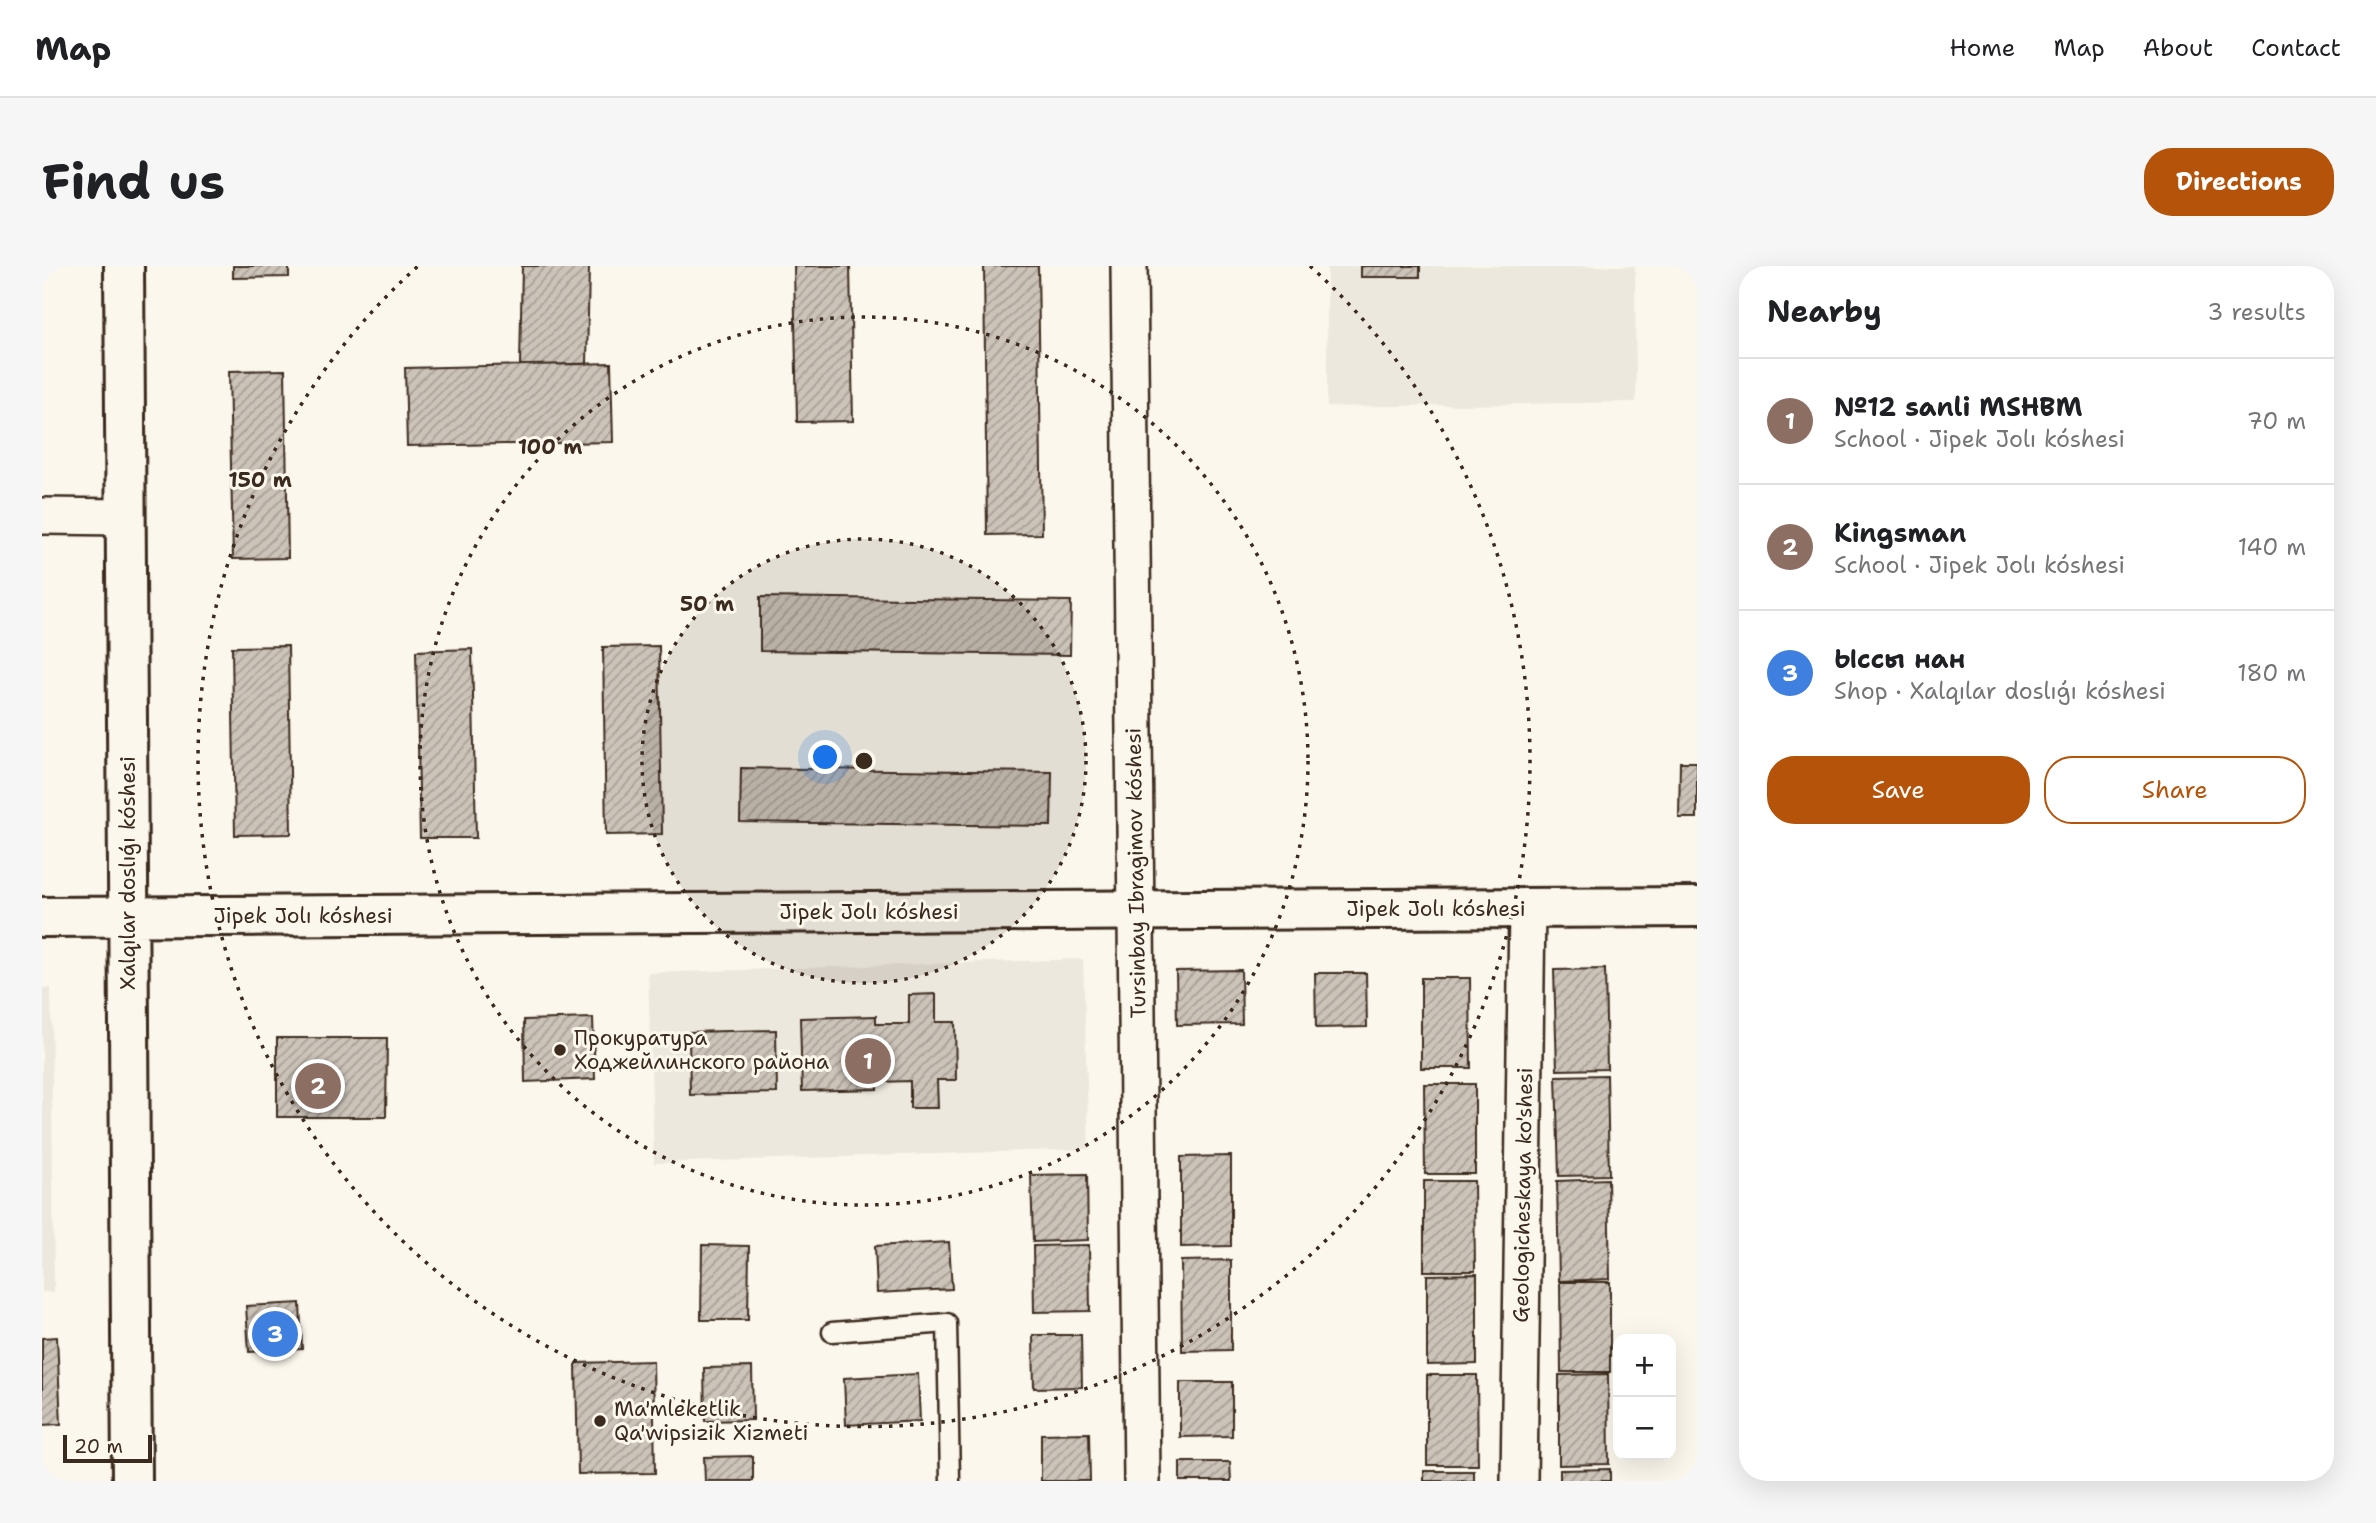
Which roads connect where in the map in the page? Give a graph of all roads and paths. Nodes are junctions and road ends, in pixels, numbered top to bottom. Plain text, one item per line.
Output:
1 (124, 266) edge
2 (1129, 266) edge
3 (42, 516) edge
4 (125, 517) junction
5 (1697, 907) edge
6 (1527, 908) junction
7 (1137, 911) junction
8 (128, 917) junction
9 (42, 918) edge
10 (832, 1332) dead end
11 (132, 1481) edge
12 (950, 1481) edge
13 (1142, 1481) edge
14 (1519, 1481) edge

1 - 4 street, Xalqılar doslıǵı kóshesi
2 - 7 street, Tursinbay Ibragimov kóshesi
3 - 4 street
4 - 8 street, Xalqılar doslıǵı kóshesi
5 - 6 street, Jipek Jolı kóshesi
6 - 7 street, Jipek Jolı kóshesi
6 - 14 street, Geologicheskaya ko'shesi
7 - 8 street, Jipek Jolı kóshesi
7 - 13 street, Tursinbay Ibragimov kóshesi
8 - 9 street, Jipek Jolı kóshesi
8 - 11 street, Xalqılar doslıǵı kóshesi
10 - 12 lane

